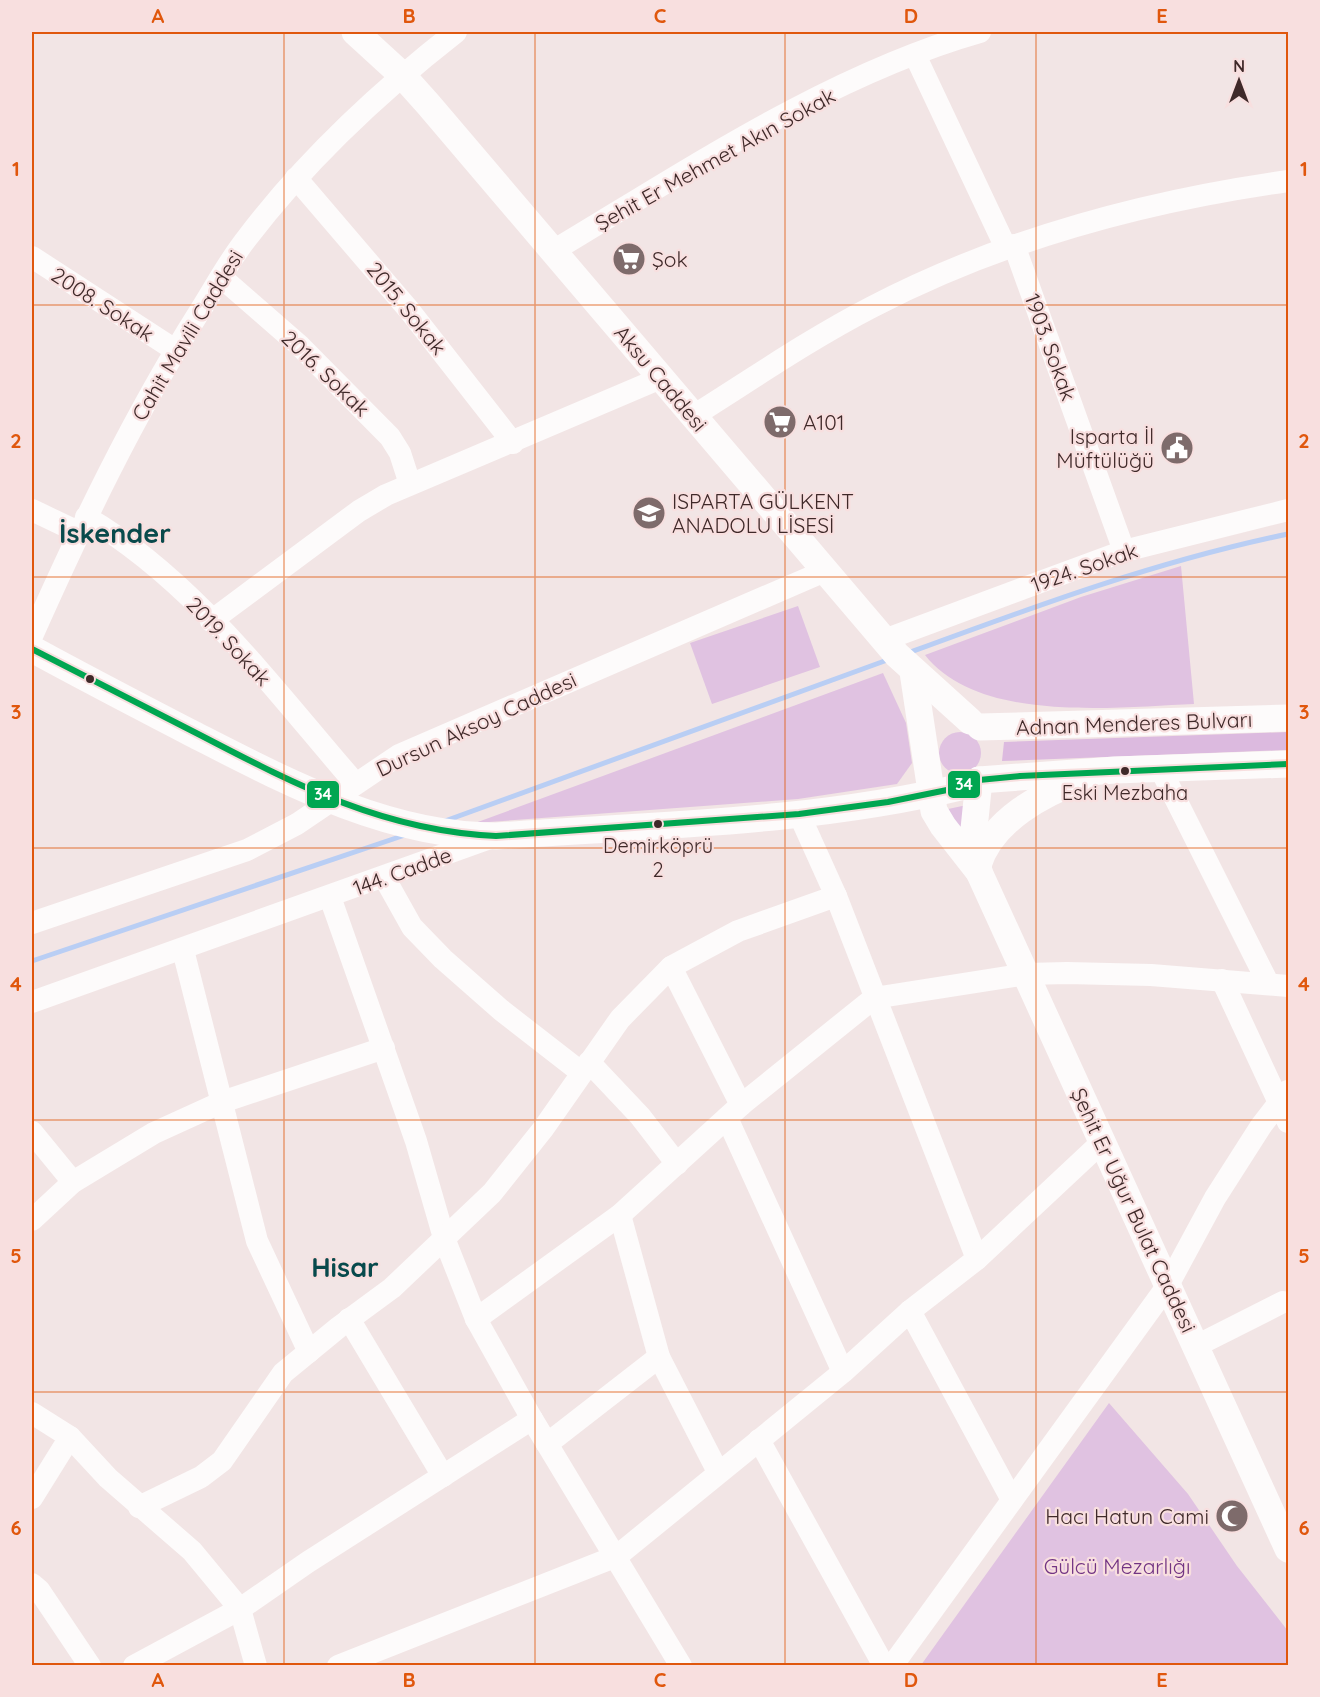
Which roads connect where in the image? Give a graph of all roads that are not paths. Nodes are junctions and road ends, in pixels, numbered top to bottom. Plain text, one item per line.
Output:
1 (355, 32) edge
2 (456, 32) edge
3 (980, 32) edge
4 (915, 55) junction
5 (402, 75) junction
6 (296, 178) junction
7 (1288, 182) edge
8 (1010, 247) junction
9 (553, 251) junction
10 (32, 257) edge
11 (221, 277) junction
12 (175, 350) junction
13 (661, 378) junction
14 (693, 416) junction
15 (513, 443) junction
16 (410, 484) junction
17 (32, 510) edge
18 (1288, 510) edge
19 (82, 524) junction
20 (1124, 551) junction
21 (825, 571) junction
22 (211, 621) junction
23 (32, 636) edge
24 (884, 640) junction
25 (32, 649) edge
26 (913, 672) junction
27 (1288, 718) edge
28 (975, 724) junction
29 (1069, 725) junction
30 (926, 757) junction
31 (1288, 764) edge
32 (1160, 768) junction
33 (1115, 770) junction
34 (972, 783) junction
35 (930, 794) junction
36 (349, 798) junction
37 (799, 814) junction
38 (496, 836) junction
39 (978, 868) junction
40 (384, 877) junction
41 (836, 896) junction
42 (330, 897) junction
43 (32, 923) edge
44 (183, 950) junction
45 (670, 968) junction
46 (1026, 974) junction
47 (1222, 980) junction
48 (1278, 984) edge
49 (874, 998) junction
50 (32, 1002) edge
51 (384, 1048) junction
52 (585, 1067) junction
53 (222, 1102) junction
54 (1285, 1105) edge
55 (734, 1112) junction
56 (32, 1131) edge
57 (1102, 1142) junction
58 (677, 1164) junction
59 (73, 1182) junction
60 (620, 1215) junction
61 (32, 1220) edge
62 (444, 1238) junction
63 (977, 1259) junction
64 (1168, 1285) junction
65 (1287, 1305) edge
66 (910, 1311) junction
67 (349, 1319) junction
68 (476, 1320) junction
69 (1196, 1346) junction
70 (309, 1352) junction
71 (659, 1357) junction
72 (843, 1372) junction
73 (32, 1413) edge
74 (532, 1419) junction
75 (70, 1437) junction
76 (759, 1440) junction
77 (547, 1444) junction
78 (718, 1472) junction
79 (443, 1476) junction
80 (32, 1498) edge
81 (1012, 1500) junction
82 (139, 1507) junction
83 (1288, 1545) edge
84 (617, 1556) junction
85 (32, 1584) edge
86 (240, 1610) junction
87 (386, 1657) edge
88 (90, 1665) edge
89 (134, 1665) edge
90 (256, 1665) edge
91 (338, 1665) edge
92 (681, 1665) edge
93 (884, 1665) edge
94 (892, 1665) edge

1 - 5 main road, Aksu Caddesi
2 - 5 street, Cahit Mavili Caddesi
3 - 4 street, Şehit Er Mehmet Akın Sokak
4 - 8 street, 1903. Sokak
4 - 9 street, Şehit Er Mehmet Akın Sokak
5 - 6 street, Cahit Mavili Caddesi
5 - 9 main road, Aksu Caddesi
6 - 11 street, Cahit Mavili Caddesi
6 - 15 street, 2015. Sokak
7 - 8 street
8 - 14 street
8 - 20 street, 1903. Sokak
9 - 13 main road, Aksu Caddesi
10 - 12 street, 2008. Sokak
11 - 12 street, Cahit Mavili Caddesi
11 - 16 street, 2016. Sokak
12 - 19 street, Cahit Mavili Caddesi
13 - 14 main road, Aksu Caddesi
13 - 15 street
14 - 21 main road, Aksu Caddesi
15 - 16 street
16 - 22 street
17 - 19 street, 2019. Sokak
18 - 20 street, 1924. Sokak
19 - 22 street, 2019. Sokak
19 - 23 street, Cahit Mavili Caddesi
20 - 24 street, 1924. Sokak
21 - 24 main road, Aksu Caddesi
21 - 36 street, Dursun Aksoy Caddesi
22 - 36 street, 2019. Sokak
24 - 26 main road, Aksu Caddesi
25 - 36 main road
26 - 28 main road, Aksu Caddesi
26 - 29 main road
26 - 30 main road, Şehit Er Uğur Bulat Caddesi
27 - 29 main road, Adnan Menderes Bulvarı
28 - 29 main road, Adnan Menderes Bulvarı
28 - 30 main road
28 - 34 main road
30 - 34 main road
30 - 35 main road, Şehit Er Uğur Bulat Caddesi
31 - 32 main road
32 - 33 main road
32 - 48 street
33 - 34 main road
33 - 39 main road
34 - 35 main road, 144. Cadde
34 - 39 main road, Şehit Er Uğur Bulat Caddesi
35 - 37 main road, 144. Cadde
35 - 39 main road, Şehit Er Uğur Bulat Caddesi
36 - 38 main road
36 - 43 street, Dursun Aksoy Caddesi
37 - 38 main road, 144. Cadde
37 - 41 street
38 - 40 street, 144. Cadde
39 - 46 main road, Şehit Er Uğur Bulat Caddesi
40 - 42 street, 144. Cadde
40 - 52 street
41 - 45 street
41 - 49 street
42 - 44 street, 144. Cadde
42 - 51 street
44 - 50 street, 144. Cadde
44 - 53 street
45 - 52 street
45 - 55 street
46 - 47 street
46 - 49 street
46 - 57 main road, Şehit Er Uğur Bulat Caddesi
47 - 48 street
47 - 54 street
49 - 55 street
49 - 63 street
51 - 53 street
51 - 62 street
52 - 58 street
52 - 62 street
53 - 59 street
53 - 70 street
54 - 64 street
55 - 58 street
55 - 72 street
56 - 59 street
57 - 63 street
57 - 64 main road, Şehit Er Uğur Bulat Caddesi
58 - 60 street
59 - 61 street
60 - 68 street
60 - 71 street
62 - 67 street
62 - 68 street
63 - 66 street
64 - 69 main road, Şehit Er Uğur Bulat Caddesi
64 - 81 street
65 - 69 street
66 - 72 street
66 - 81 street
67 - 70 street
67 - 79 street
68 - 74 street
69 - 83 main road, Şehit Er Uğur Bulat Caddesi
70 - 82 street
71 - 77 street
71 - 78 street
72 - 76 street
73 - 75 street
74 - 77 street
74 - 79 street
75 - 80 street
75 - 82 street
76 - 78 street
76 - 93 street
77 - 84 street
78 - 84 street
79 - 86 street
81 - 94 street
82 - 86 street
84 - 87 street
84 - 92 street
85 - 88 street
86 - 89 street
86 - 90 street
87 - 91 street

